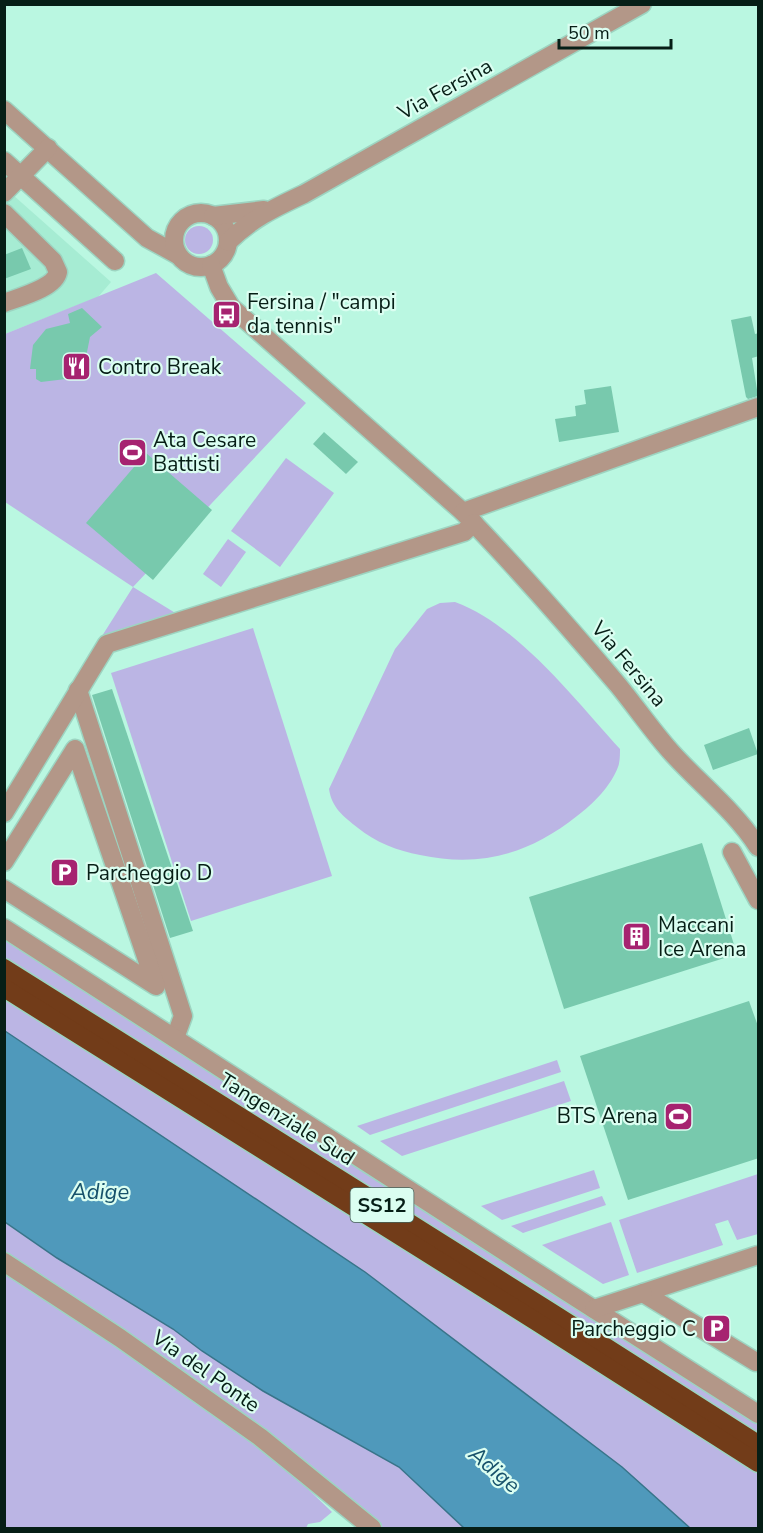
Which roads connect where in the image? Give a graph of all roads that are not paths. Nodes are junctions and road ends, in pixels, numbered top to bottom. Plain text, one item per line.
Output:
1 (642, 4) edge
2 (4, 110) edge
3 (48, 148) junction
4 (4, 161) edge
5 (21, 176) junction
6 (4, 193) edge
7 (269, 210) junction
8 (4, 213) edge
9 (213, 216) junction
10 (181, 222) junction
11 (132, 223) junction
12 (228, 242) junction
13 (178, 255) junction
14 (115, 261) dead end
15 (211, 265) junction
16 (4, 303) edge
17 (759, 407) edge
18 (468, 518) junction
19 (78, 690) junction
20 (20, 787) junction
21 (43, 800) junction
22 (4, 813) edge
23 (759, 847) edge
24 (732, 852) dead end
25 (4, 862) edge
26 (4, 889) edge
27 (759, 900) edge
28 (4, 928) edge
29 (4, 968) edge
30 (4, 988) edge
31 (175, 1038) junction
32 (759, 1255) edge
33 (4, 1262) edge
34 (644, 1293) junction
35 (594, 1309) junction
36 (759, 1361) edge
37 (759, 1414) edge
38 (759, 1444) edge
39 (759, 1463) edge
40 (372, 1528) edge

1 - 7 street, Via Fersina
2 - 3 street
3 - 5 street
3 - 11 street
4 - 5 street
5 - 6 street
5 - 14 street
7 - 9 street, Via Fersina
7 - 12 street, Via Fersina
8 - 16 street
9 - 10 street, Via Fersina
9 - 12 street
10 - 11 street, Via Fersina
10 - 13 street
11 - 13 street
12 - 15 street, Via Fersina
13 - 15 street
15 - 18 street, Via Fersina
17 - 18 street
18 - 19 street
18 - 23 street, Via Fersina
19 - 20 street
19 - 31 street
20 - 21 street
20 - 22 street
21 - 25 street
21 - 26 street
24 - 27 street
28 - 31 street
29 - 38 highway, Tangenziale Sud / SS12
30 - 39 highway, Tangenziale Sud / SS12
31 - 35 street
32 - 34 street
33 - 40 street, Via del Ponte
34 - 35 street
34 - 36 street
35 - 37 street

